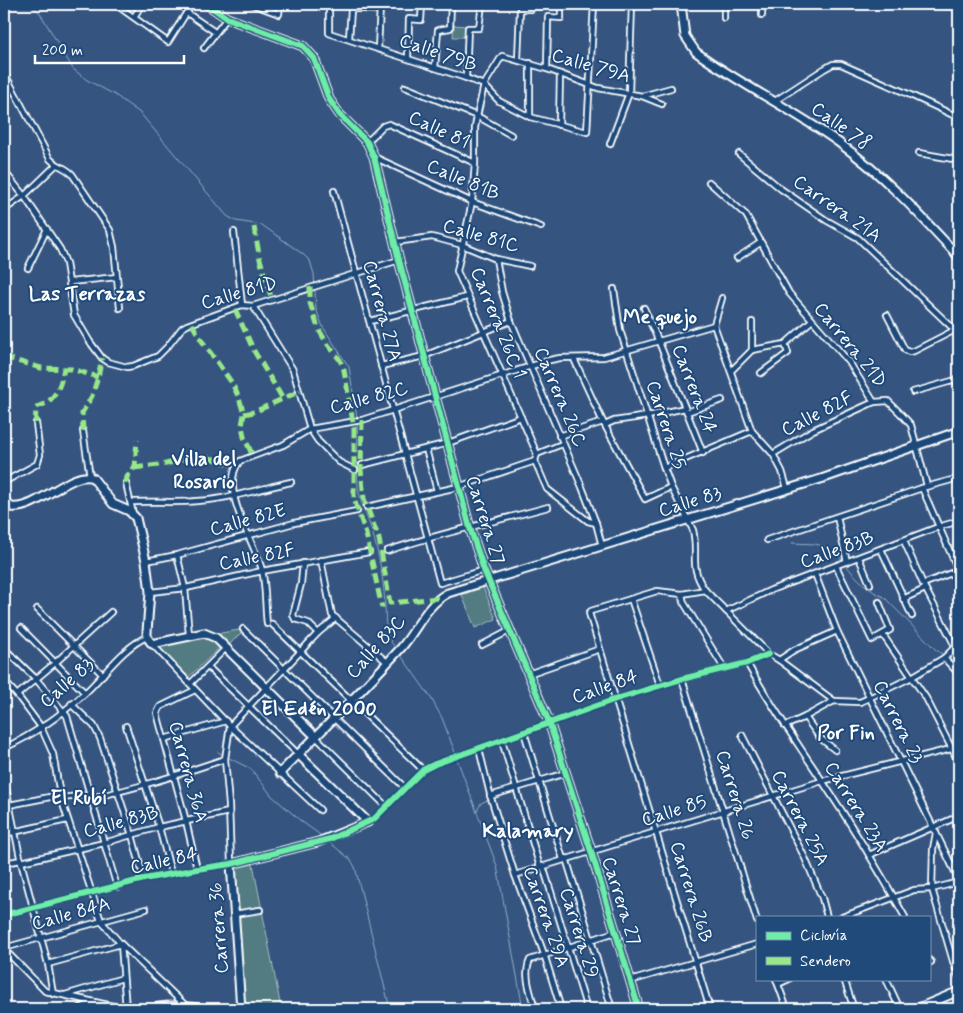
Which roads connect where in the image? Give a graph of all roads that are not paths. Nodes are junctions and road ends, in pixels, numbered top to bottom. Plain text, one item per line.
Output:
1 (115, 4) edge
2 (142, 4) edge
3 (192, 4) edge
4 (207, 4) edge
5 (252, 4) edge
6 (280, 4) edge
7 (329, 4) edge
8 (422, 4) edge
9 (451, 4) edge
10 (482, 4) edge
11 (562, 4) edge
12 (594, 4) edge
13 (632, 4) edge
14 (682, 4) edge
15 (724, 4) edge
16 (762, 4) edge
17 (392, 5) edge
18 (363, 6) edge
19 (531, 6) edge
20 (187, 13) junction
21 (762, 15) dead end
22 (134, 17) junction
23 (227, 18) junction
24 (724, 18) dead end
25 (215, 32) junction
26 (349, 39) junction
27 (204, 48) dead end
28 (378, 49) junction
29 (502, 56) joint
30 (408, 58) junction
31 (518, 60) junction
32 (530, 64) junction
33 (436, 68) junction
34 (547, 68) junction
35 (4, 72) edge
36 (560, 74) junction
37 (466, 78) junction
38 (590, 84) junction
39 (484, 85) junction
40 (405, 87) dead end
41 (671, 88) dead end
42 (629, 93) junction
43 (642, 96) junction
44 (775, 102) junction
45 (662, 104) dead end
46 (478, 116) junction
47 (530, 117) junction
48 (959, 118) edge
49 (559, 125) junction
50 (511, 135) dead end
51 (367, 142) junction
52 (610, 144) dead end
53 (919, 153) dead end
54 (738, 154) dead end
55 (374, 157) junction
56 (959, 160) edge
57 (475, 163) junction
58 (56, 165) junction
59 (4, 171) edge
60 (709, 182) dead end
61 (334, 191) dead end
62 (24, 196) junction
63 (472, 202) junction
64 (4, 210) edge
65 (541, 227) dead end
66 (47, 229) junction
67 (234, 232) dead end
68 (395, 242) junction
69 (760, 243) junction
70 (462, 245) junction
71 (959, 257) edge
72 (496, 258) junction
73 (737, 258) dead end
74 (399, 260) junction
75 (530, 266) dead end
76 (28, 268) dead end
77 (356, 274) junction
78 (117, 277) junction
79 (70, 282) junction
80 (614, 289) dead end
81 (467, 297) junction
82 (722, 298) dead end
83 (242, 306) junction
84 (254, 306) junction
85 (120, 308) dead end
86 (644, 308) dead end
87 (412, 311) junction
88 (887, 315) dead end
89 (370, 321) junction
90 (511, 321) junction
91 (811, 321) junction
92 (752, 322) dead end
93 (714, 325) junction
94 (957, 332) edge
95 (484, 333) junction
96 (659, 342) junction
97 (785, 344) junction
98 (752, 350) junction
99 (627, 351) junction
100 (424, 356) junction
101 (574, 359) junction
102 (381, 366) junction
103 (530, 366) junction
104 (731, 371) junction
105 (761, 372) dead end
106 (503, 375) junction
107 (959, 378) edge
108 (913, 392) dead end
109 (435, 398) junction
110 (722, 400) dead end
111 (874, 402) junction
112 (393, 410) junction
113 (686, 410) junction
114 (648, 416) junction
115 (520, 417) junction
116 (36, 423) dead end
117 (604, 423) junction
118 (310, 429) junction
119 (83, 431) dead end
120 (752, 431) junction
121 (959, 431) edge
122 (559, 436) junction
123 (448, 443) junction
124 (562, 444) junction
125 (917, 445) junction
126 (426, 449) junction
127 (703, 453) junction
128 (404, 454) junction
129 (537, 454) junction
130 (773, 454) junction
131 (535, 461) junction
132 (362, 465) dead end
133 (664, 468) junction
134 (355, 470) dead end
135 (90, 477) junction
136 (959, 478) edge
137 (4, 482) edge
138 (291, 482) dead end
139 (126, 483) dead end
140 (458, 486) junction
141 (671, 487) junction
142 (925, 487) junction
143 (787, 488) junction
144 (437, 491) junction
145 (415, 495) junction
146 (234, 496) junction
147 (4, 499) edge
148 (131, 502) junction
149 (367, 507) dead end
150 (548, 507) dead end
151 (357, 511) dead end
152 (133, 514) junction
153 (836, 517) junction
154 (687, 520) junction
155 (959, 521) edge
156 (596, 523) junction
157 (938, 527) junction
158 (470, 528) junction
159 (248, 536) junction
160 (428, 537) junction
161 (767, 540) dead end
162 (904, 541) junction
163 (602, 546) junction
164 (881, 550) junction
165 (387, 551) dead end
166 (369, 552) dead end
167 (177, 555) junction
168 (859, 558) junction
169 (146, 560) junction
170 (322, 560) junction
171 (304, 563) junction
172 (845, 563) junction
173 (836, 566) junction
174 (262, 570) junction
175 (484, 570) junction
176 (959, 570) edge
177 (815, 574) junction
178 (488, 582) junction
179 (870, 584) dead end
180 (923, 584) junction
181 (185, 588) junction
182 (925, 589) junction
183 (705, 590) junction
184 (150, 592) junction
185 (682, 594) junction
186 (631, 599) junction
187 (903, 600) junction
188 (879, 602) dead end
189 (432, 605) joint
190 (37, 609) dead end
191 (726, 611) junction
192 (111, 612) dead end
193 (912, 616) dead end
194 (336, 618) junction
195 (20, 628) dead end
196 (243, 629) dead end
197 (509, 631) junction
198 (837, 631) junction
199 (318, 633) junction
200 (189, 635) junction
201 (883, 635) junction
202 (148, 637) junction
203 (152, 644) junction
204 (482, 644) dead end
205 (957, 644) edge
206 (74, 646) junction
207 (226, 648) junction
208 (600, 649) junction
209 (7, 651) dead end
210 (301, 651) junction
211 (768, 654) junction
212 (946, 656) junction
213 (779, 660) junction
214 (387, 662) junction
215 (55, 663) junction
216 (747, 663) junction
217 (208, 666) junction
218 (724, 668) junction
219 (284, 669) junction
220 (528, 674) junction
221 (959, 674) edge
222 (103, 675) junction
223 (912, 677) junction
224 (682, 678) junction
225 (36, 679) junction
226 (4, 681) edge
227 (190, 684) junction
228 (660, 685) junction
229 (266, 688) junction
230 (196, 690) junction
231 (84, 693) junction
232 (17, 695) junction
233 (869, 698) junction
234 (616, 699) junction
235 (350, 700) junction
236 (834, 701) junction
237 (72, 704) junction
238 (250, 706) junction
239 (63, 711) junction
240 (334, 717) junction
241 (805, 717) junction
242 (226, 721) junction
243 (548, 722) junction
244 (126, 726) dead end
245 (230, 726) junction
246 (785, 726) junction
247 (41, 727) junction
248 (524, 732) junction
249 (742, 735) dead end
250 (315, 736) junction
251 (164, 739) junction
252 (502, 741) junction
253 (959, 747) edge
254 (4, 748) edge
255 (951, 748) junction
256 (479, 749) junction
257 (835, 750) dead end
258 (298, 754) junction
259 (225, 757) junction
260 (900, 762) junction
261 (959, 763) edge
262 (423, 770) junction
263 (280, 773) junction
264 (566, 773) junction
265 (174, 776) junction
266 (4, 778) edge
267 (539, 781) junction
268 (822, 781) junction
269 (146, 784) junction
270 (405, 788) junction
271 (516, 788) junction
272 (118, 792) junction
273 (490, 796) junction
274 (60, 797) junction
275 (89, 797) junction
276 (773, 797) junction
277 (10, 804) junction
278 (4, 806) edge
279 (386, 806) junction
280 (320, 810) dead end
281 (229, 812) junction
282 (724, 812) junction
283 (959, 816) edge
284 (67, 820) junction
285 (186, 821) junction
286 (368, 822) junction
287 (159, 827) junction
288 (935, 830) junction
289 (15, 832) junction
290 (657, 832) junction
291 (4, 834) edge
292 (132, 835) junction
293 (104, 843) junction
294 (77, 849) junction
295 (590, 850) junction
296 (869, 855) junction
297 (564, 859) junction
298 (21, 861) junction
299 (4, 863) edge
300 (230, 864) junction
301 (542, 866) junction
302 (197, 869) junction
303 (171, 873) junction
304 (515, 875) junction
305 (144, 879) junction
306 (959, 881) edge
307 (117, 887) junction
308 (932, 889) junction
309 (93, 894) junction
310 (895, 898) junction
311 (33, 908) junction
312 (146, 910) dead end
313 (260, 910) dead end
314 (234, 914) junction
315 (4, 915) edge
316 (857, 915) edge
317 (827, 916) edge
318 (904, 916) edge
319 (756, 918) edge
320 (101, 921) junction
321 (615, 932) junction
322 (41, 938) junction
323 (591, 940) junction
324 (121, 944) junction
325 (756, 944) edge
326 (567, 947) junction
327 (4, 949) edge
328 (544, 954) junction
329 (696, 962) junction
330 (48, 964) junction
331 (959, 976) edge
332 (123, 978) junction
333 (844, 980) edge
334 (886, 980) edge
335 (630, 981) junction
336 (777, 982) edge
337 (959, 991) edge
338 (53, 994) junction
339 (63, 995) junction
340 (94, 1002) junction
341 (186, 1006) junction
342 (78, 1009) edge
343 (126, 1009) edge
344 (146, 1009) edge
345 (212, 1009) edge
346 (241, 1009) edge
347 (536, 1009) edge
348 (562, 1009) edge
349 (587, 1009) edge
350 (612, 1009) edge
351 (639, 1009) edge
352 (710, 1009) edge
353 (787, 1009) edge
354 (854, 1009) edge
355 (900, 1009) edge
356 (916, 1009) edge

1 - 22 street
2 - 22 street
3 - 20 street
4 - 23 street
5 - 6 street
7 - 26 street, Calle 79B
8 - 30 street
9 - 33 street
10 - 37 street
11 - 34 street
12 - 38 street
13 - 42 street
14 - 44 street, Calle 78
15 - 24 street
16 - 21 street
17 - 28 street
18 - 26 street
19 - 31 street
20 - 22 street
20 - 25 street
23 - 25 street
23 - 51 street, Carrera 27
25 - 27 street
26 - 28 street, Calle 79B
28 - 30 street, Calle 79B
29 - 31 street, Calle 79A
29 - 39 street, Carrera 26C 1
30 - 33 street, Calle 79B
31 - 32 street, Calle 79A
32 - 34 street, Calle 79A
32 - 47 street
33 - 37 street, Calle 79B
34 - 36 street, Calle 79A
35 - 58 street
36 - 38 street, Calle 79A
36 - 49 street
37 - 39 street, Calle 79B
38 - 42 street, Calle 79A
38 - 49 street, Calle 79B
39 - 46 street, Carrera 26C 1
39 - 47 street, Calle 79B
40 - 46 street
41 - 43 street, Calle 79A
42 - 43 street, Calle 79A
42 - 52 street
43 - 45 street
44 - 48 street
44 - 71 street, Calle 78
46 - 50 street
46 - 57 street, Carrera 26C 1
47 - 49 street, Calle 79B
51 - 55 street, Carrera 27
51 - 57 street, Calle 81
53 - 56 street
54 - 94 street, Carrera 21A
55 - 63 street, Calle 81B
55 - 68 street, Carrera 27
57 - 63 street, Carrera 26C 1
58 - 62 street
58 - 78 street
59 - 62 street
60 - 69 street, Carrera 21D
61 - 77 street, Carrera 27A
62 - 64 street
62 - 66 street
63 - 65 street, Calle 81B
63 - 70 street, Carrera 26C 1
66 - 76 street
66 - 79 street
67 - 83 street
68 - 70 street, Calle 81C
68 - 74 street, Carrera 27
69 - 73 street
69 - 91 street, Carrera 21D
70 - 72 street, Calle 81C
70 - 81 street, Carrera 26C 1
72 - 75 street, Calle 81C
72 - 90 street, Carrera 26C
74 - 77 street, Calle 81D
74 - 87 street, Carrera 27
77 - 84 street, Calle 81D
77 - 89 street, Carrera 27A
78 - 79 street
78 - 85 street
79 - 83 street, Calle 81D
80 - 99 street, Carrera 25
81 - 87 street
81 - 95 street, Carrera 26C 1
82 - 93 street
83 - 84 street, Calle 81D
84 - 118 street
86 - 96 street, Carrera 24
87 - 89 street
87 - 100 street, Carrera 27
88 - 94 street
89 - 102 street, Carrera 27A
90 - 95 street
90 - 103 street, Carrera 26C
91 - 97 street
91 - 111 street, Carrera 21D
92 - 98 street
93 - 96 street, Calle 82C
93 - 104 street
95 - 100 street
95 - 106 street, Carrera 26C 1
96 - 99 street, Calle 82C
96 - 113 street, Carrera 24
97 - 98 street
97 - 105 street
98 - 104 street
99 - 101 street, Calle 82C
99 - 114 street, Carrera 25
100 - 102 street
100 - 109 street, Carrera 27
101 - 103 street, Calle 82C
101 - 117 street
102 - 112 street, Carrera 27A
103 - 106 street, Calle 82C
103 - 122 street, Carrera 26C
104 - 120 street
106 - 109 street, Calle 82C
106 - 115 street, Carrera 26C 1
107 - 108 street
109 - 112 street, Calle 82C
109 - 123 street, Carrera 27
110 - 113 street
111 - 125 street, Carrera 21D
111 - 130 street, Calle 82F
112 - 118 street, Calle 82C
112 - 128 street, Carrera 27A
113 - 114 street
113 - 127 street, Carrera 24
114 - 117 street
114 - 133 street, Carrera 25
115 - 123 street
115 - 129 street, Carrera 26C 1
116 - 137 street
117 - 122 street
117 - 141 street
118 - 134 street
118 - 146 street, Calle 82C
119 - 135 street
120 - 127 street
120 - 130 street
121 - 125 street, Calle 83
122 - 124 street, Carrera 26C
123 - 126 street
123 - 140 street, Carrera 27
124 - 129 street
124 - 156 street, Carrera 26C
125 - 142 street, Carrera 21D
125 - 143 street, Calle 83
126 - 128 street
126 - 144 street
127 - 133 street
128 - 132 street
128 - 145 street, Carrera 27A
129 - 131 street
130 - 143 street
131 - 140 street
131 - 156 street
133 - 141 street, Carrera 25
135 - 147 street
135 - 152 street
136 - 142 street
138 - 146 street
139 - 148 street
140 - 144 street
140 - 158 street, Carrera 27
141 - 154 street, Carrera 25
142 - 153 street
142 - 157 street, Carrera 21D
143 - 154 street, Calle 83
144 - 145 street
145 - 149 street
145 - 160 street, Carrera 27A
146 - 148 street
146 - 159 street
148 - 152 street
150 - 158 street
151 - 159 street, Calle 82E
152 - 169 street
153 - 161 street
153 - 172 street
154 - 163 street, Calle 83
154 - 183 street, Carrera 25
155 - 157 street, Calle 83B
156 - 163 street, Carrera 26C
157 - 162 street, Calle 83B
157 - 176 street, Carrera 21D
158 - 160 street
158 - 175 street, Carrera 27
159 - 167 street, Calle 82E
159 - 174 street
160 - 165 street
160 - 175 street, Carrera 27A
162 - 164 street, Calle 83B
162 - 180 street
163 - 178 street, Calle 83
164 - 168 street, Calle 83B
164 - 187 street
166 - 170 street, Calle 82F
167 - 169 street, Calle 82E
167 - 181 street
168 - 172 street, Calle 83B
168 - 179 street
169 - 184 street
170 - 171 street, Calle 82F
170 - 194 street
171 - 174 street, Calle 82F
171 - 199 street
172 - 173 street, Calle 83B
173 - 177 street, Calle 83B
173 - 201 street
174 - 181 street, Calle 82F
174 - 210 street
175 - 178 street, Carrera 27
176 - 180 street
177 - 191 street, Calle 83B
177 - 198 street, Carrera 23
178 - 189 street, Calle 83
178 - 197 street, Carrera 27
180 - 182 street
181 - 184 street, Calle 82F
181 - 200 street
182 - 187 street
182 - 205 street
183 - 185 street
183 - 191 street
184 - 202 street
185 - 186 street
185 - 218 street
186 - 208 street, Carrera 26B
186 - 228 street
187 - 193 street
188 - 201 street
189 - 214 street, Calle 83C
190 - 206 street
191 - 211 street
192 - 206 street
194 - 199 street
194 - 214 street
195 - 215 street
196 - 219 street
197 - 204 street
197 - 220 street, Carrera 27
198 - 213 street
198 - 233 street, Carrera 23
199 - 210 street
200 - 203 street
200 - 207 street
201 - 223 street
202 - 203 street
202 - 222 street, Calle 83
203 - 227 street
205 - 212 street
206 - 215 street
206 - 222 street
207 - 217 street
207 - 229 street
208 - 220 street
208 - 234 street, Carrera 26B
209 - 225 street
210 - 219 street
210 - 235 street
211 - 213 street
211 - 216 street, Calle 84
212 - 221 street
212 - 223 street
213 - 236 street
214 - 235 street, Calle 83C
215 - 225 street
215 - 231 street
216 - 218 street, Calle 84
216 - 246 street, Carrera 23A
217 - 227 street
217 - 238 street
218 - 224 street, Calle 84
219 - 229 street
219 - 240 street
220 - 243 street, Carrera 27
222 - 231 street, Calle 83
223 - 233 street
223 - 255 street
224 - 228 street, Calle 84
224 - 282 street, Carrera 26
225 - 232 street
225 - 239 street
226 - 232 street
227 - 230 street
228 - 234 street, Calle 84
229 - 238 street
229 - 250 street
230 - 242 street
230 - 251 street, Carrera 36A
231 - 237 street, Calle 83
232 - 247 street
233 - 236 street
233 - 260 street, Carrera 23
234 - 243 street, Calle 84
234 - 290 street, Carrera 26B
235 - 240 street, Calle 83C
235 - 262 street
236 - 241 street
237 - 239 street, Calle 83
237 - 272 street
238 - 245 street
238 - 258 street
239 - 247 street, Calle 83
239 - 275 street
240 - 250 street, Calle 83C
240 - 270 street
241 - 246 street
241 - 257 street
242 - 245 street
242 - 251 street
243 - 248 street, Calle 84
243 - 264 street, Carrera 27
244 - 269 street
245 - 259 street, Carrera 36
245 - 263 street
246 - 268 street, Carrera 23A
247 - 254 street, Calle 83
247 - 274 street
248 - 252 street, Calle 84
248 - 267 street
249 - 276 street, Carrera 25A
250 - 258 street, Calle 83C
250 - 279 street
251 - 265 street, Carrera 36A
252 - 256 street, Calle 84
252 - 271 street, Carrera 29
253 - 255 street, Calle 85
255 - 260 street, Calle 85
255 - 261 street
256 - 262 street, Calle 84
256 - 273 street, Carrera 29A
258 - 263 street, Calle 83C
258 - 286 street
259 - 265 street
259 - 281 street, Carrera 36
260 - 268 street, Calle 85
260 - 288 street, Carrera 23
262 - 270 street
263 - 280 street
264 - 267 street
264 - 295 street, Carrera 27
265 - 269 street
265 - 285 street, Carrera 36A
266 - 277 street
267 - 271 street
267 - 297 street
268 - 276 street, Calle 85
268 - 296 street, Carrera 23A
269 - 272 street
269 - 287 street
270 - 279 street
271 - 273 street
271 - 301 street, Carrera 29
272 - 275 street
272 - 292 street
273 - 304 street, Carrera 29A
274 - 275 street
274 - 277 street
274 - 284 street
275 - 293 street
276 - 282 street, Calle 85
276 - 317 street, Carrera 25A
277 - 278 street
277 - 289 street
279 - 286 street
281 - 285 street, Calle 83B
281 - 300 street, Carrera 36
282 - 290 street, Calle 85
282 - 319 street, Carrera 26
283 - 288 street
284 - 289 street
284 - 294 street
285 - 287 street, Calle 83B
285 - 302 street, Carrera 36A
286 - 300 street, Calle 84
287 - 292 street, Calle 83B
287 - 303 street
288 - 296 street
288 - 306 street, Carrera 23
288 - 308 street
289 - 291 street
289 - 298 street
290 - 295 street, Calle 85
290 - 329 street, Carrera 26B
292 - 293 street, Calle 83B
292 - 305 street
293 - 294 street, Calle 83B
293 - 307 street
294 - 298 street, Calle 83B
294 - 309 street
295 - 297 street, Calle 85
295 - 321 street, Carrera 27
296 - 310 street, Carrera 23A
297 - 301 street, Calle 85
297 - 323 street
298 - 299 street, Calle 83B
298 - 311 street
300 - 302 street, Calle 84
300 - 314 street, Carrera 36
301 - 304 street, Calle 85
301 - 326 street, Carrera 29
302 - 303 street, Calle 84
303 - 305 street, Calle 84
304 - 328 street, Carrera 29A
305 - 307 street, Calle 84
306 - 308 street
307 - 309 street, Calle 84
308 - 310 street
308 - 331 street
309 - 311 street, Calle 84
309 - 320 street
310 - 316 street
310 - 318 street, Carrera 23A
311 - 315 street, Calle 84
311 - 322 street
312 - 320 street, Calle 84A
313 - 314 street
314 - 346 street, Carrera 36
320 - 322 street, Calle 84A
320 - 324 street
321 - 323 street
321 - 335 street, Carrera 27
322 - 327 street, Calle 84A
322 - 330 street
323 - 326 street
323 - 350 street
324 - 330 street
324 - 332 street
324 - 341 street
325 - 329 street
326 - 328 street
326 - 349 street, Carrera 29
327 - 338 street
328 - 347 street
328 - 348 street, Carrera 29A
329 - 335 street
329 - 352 street, Carrera 26B
330 - 338 street
332 - 339 street
332 - 343 street
333 - 354 street
334 - 355 street
335 - 351 street, Carrera 27
336 - 353 street
337 - 356 street
338 - 339 street
339 - 340 street
340 - 342 street
340 - 343 street
341 - 344 street
341 - 345 street

